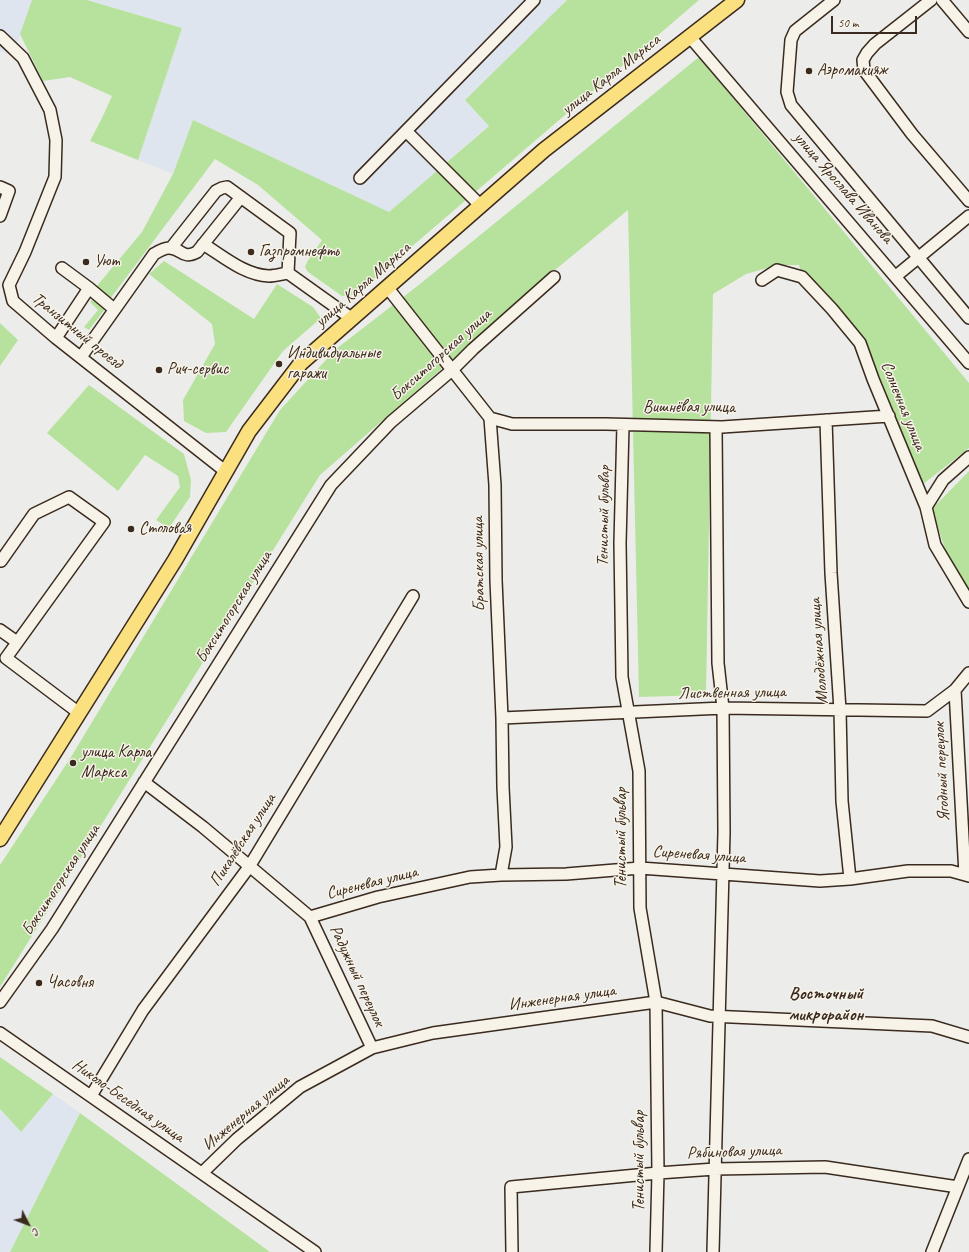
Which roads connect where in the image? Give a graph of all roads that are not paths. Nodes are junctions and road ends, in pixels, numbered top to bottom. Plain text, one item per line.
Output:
1 (534, 0) edge
2 (737, 0) edge
3 (834, 0) edge
4 (931, 0) edge
5 (942, 0) edge
6 (969, 32) edge
7 (0, 36) edge
8 (690, 37) junction
9 (406, 131) junction
10 (360, 178) dead end
11 (0, 187) edge
12 (241, 196) junction
13 (969, 201) edge
14 (480, 205) junction
15 (0, 216) edge
16 (969, 216) edge
17 (204, 244) junction
18 (171, 248) junction
19 (918, 257) junction
20 (62, 268) dead end
21 (288, 273) junction
22 (896, 276) junction
23 (554, 277) dead end
24 (762, 280) dead end
25 (4, 283) edge
26 (387, 287) junction
27 (88, 288) junction
28 (114, 309) junction
29 (351, 318) junction
30 (969, 318) edge
31 (56, 338) junction
32 (81, 357) junction
33 (969, 363) edge
34 (452, 370) junction
35 (889, 416) junction
36 (490, 418) junction
37 (826, 420) junction
38 (623, 425) junction
39 (716, 427) junction
40 (969, 457) edge
41 (225, 471) junction
42 (926, 507) junction
43 (1, 561) edge
44 (413, 596) dead end
45 (969, 602) edge
46 (0, 630) edge
47 (17, 642) junction
48 (969, 673) edge
49 (955, 690) junction
50 (723, 708) junction
51 (840, 710) junction
52 (79, 713) junction
53 (628, 713) junction
54 (502, 718) junction
55 (144, 782) junction
56 (0, 839) edge
57 (249, 867) junction
58 (640, 868) junction
59 (723, 874) junction
60 (501, 875) junction
61 (967, 875) edge
62 (850, 879) junction
63 (310, 917) junction
64 (0, 1002) edge
65 (656, 1002) junction
66 (718, 1017) junction
67 (0, 1033) edge
68 (969, 1037) edge
69 (372, 1048) junction
70 (91, 1096) junction
71 (969, 1159) edge
72 (715, 1169) junction
73 (202, 1173) junction
74 (658, 1173) junction
75 (958, 1187) junction
76 (315, 1252) edge
77 (512, 1252) edge
78 (656, 1252) edge
79 (713, 1252) edge
80 (932, 1252) edge

1 - 9 street
2 - 8 main road, улица Карла Маркса
3 - 19 street
4 - 13 street
5 - 6 street
7 - 25 street, Транзитный проезд
8 - 14 main road, улица Карла Маркса
8 - 22 street, улица Ярослава Иванова
9 - 10 street
9 - 14 street
11 - 15 street
12 - 17 street
12 - 18 street
12 - 21 street
14 - 26 main road, улица Карла Маркса
16 - 19 street
17 - 18 street
17 - 21 street
18 - 28 street
19 - 22 street
19 - 30 street
20 - 27 street
21 - 29 street
22 - 33 street, улица Ярослава Иванова
23 - 34 street, Бокситогорская улица
24 - 35 street, Солнечная улица
25 - 31 street, Транзитный проезд
26 - 29 main road, улица Карла Маркса
26 - 34 street
27 - 28 street
27 - 31 street
28 - 32 street
29 - 41 main road, улица Карла Маркса
31 - 32 street, Транзитный проезд
32 - 41 street, Транзитный проезд
34 - 36 street
34 - 55 street, Бокситогорская улица
35 - 37 street, Вишнёвая улица
35 - 42 street, Солнечная улица
36 - 38 street, Вишнёвая улица
36 - 54 street, Братская улица
37 - 39 street, Вишнёвая улица
37 - 51 street, Молодёжная улица
38 - 39 street, Вишнёвая улица
38 - 53 street, Тенистый бульвар
39 - 50 street
40 - 42 street
41 - 52 main road, улица Карла Маркса
42 - 45 street, Солнечная улица
43 - 47 street
44 - 57 street, Пикалёвская улица
46 - 47 street
47 - 52 street
48 - 49 street
49 - 51 street, Лиственная улица
49 - 61 street, Ягодный переулок
50 - 51 street, Лиственная улица
50 - 53 street, Лиственная улица
50 - 59 street
51 - 62 street, Молодёжная улица
52 - 56 main road, улица Карла Маркса
53 - 54 street, Лиственная улица
53 - 58 street, Тенистый бульвар
54 - 60 street, Братская улица
55 - 57 street, Радужный переулок
55 - 64 street, Бокситогорская улица
57 - 63 street, Радужный переулок
57 - 70 street, Пикалёвская улица
58 - 59 street, Сиреневая улица
58 - 60 street, Сиреневая улица
58 - 65 street, Тенистый бульвар
59 - 62 street, Сиреневая улица
59 - 66 street
60 - 63 street, Сиреневая улица
61 - 62 street, Сиреневая улица
63 - 69 street, Радужный переулок
65 - 66 street, Инженерная улица
65 - 69 street, Инженерная улица
65 - 74 street, Тенистый бульвар
66 - 68 street, Инженерная улица
66 - 72 street
67 - 70 street, Николо-Беседная улица
69 - 73 street, Инженерная улица
70 - 73 street, Николо-Беседная улица
71 - 75 street
72 - 74 street, Рябиновая улица
72 - 75 street, Рябиновая улица
72 - 79 street
73 - 76 street, Николо-Беседная улица
74 - 77 street, Рябиновая улица
74 - 78 street, Тенистый бульвар
75 - 80 street

